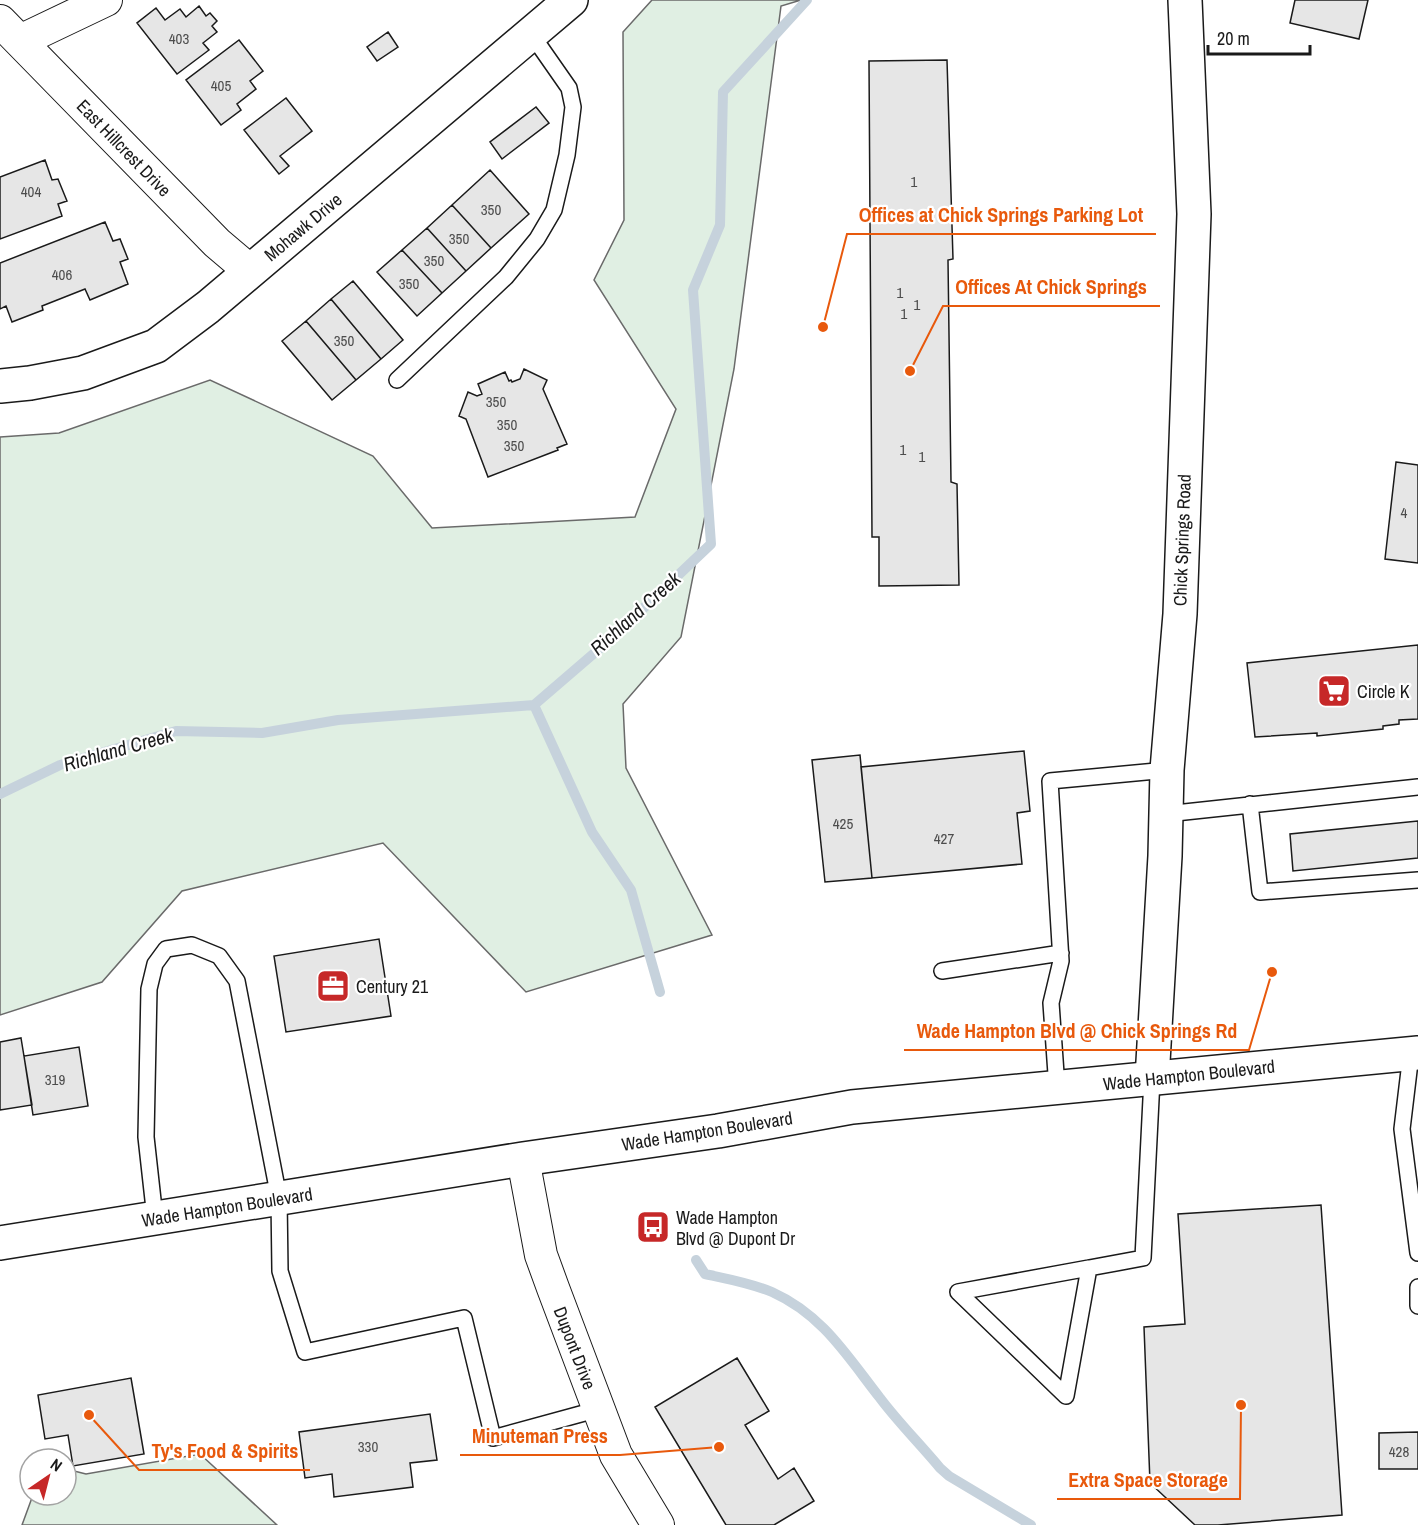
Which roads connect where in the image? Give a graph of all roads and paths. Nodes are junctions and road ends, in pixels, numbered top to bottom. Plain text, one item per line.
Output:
1 (106, 0) edge
2 (572, 0) edge
3 (1185, 0) edge
4 (10, 31) edge
5 (532, 35) junction
6 (250, 271) junction
7 (397, 380) dead end
8 (0, 387) edge
9 (1167, 770) junction
10 (1418, 787) edge
11 (1250, 804) junction
12 (1166, 813) junction
13 (1418, 880) edge
14 (1061, 952) junction
15 (942, 971) dead end
16 (1415, 1053) edge
17 (1152, 1079) junction
18 (1057, 1088) junction
19 (523, 1160) junction
20 (279, 1198) junction
21 (155, 1218) junction
22 (0, 1243) edge
23 (1418, 1253) edge
24 (1089, 1268) junction
25 (1418, 1287) edge
26 (1418, 1306) edge
27 (599, 1409) junction
28 (658, 1525) edge

1 - 4 street
2 - 5 street, Mohawk Drive
3 - 9 street, Chick Springs Road
4 - 6 street, East Hillcrest Drive
5 - 6 street, Mohawk Drive
5 - 7 lane
6 - 8 street, Mohawk Drive
9 - 12 street, Chick Springs Road
9 - 14 lane
10 - 11 lane
11 - 12 lane
11 - 13 lane
12 - 17 street, Chick Springs Road
14 - 15 lane
14 - 18 lane
16 - 17 street, Wade Hampton Boulevard
16 - 23 lane
17 - 18 street, Wade Hampton Boulevard
17 - 24 lane
18 - 19 street, Wade Hampton Boulevard
19 - 20 street, Wade Hampton Boulevard
19 - 27 street, Dupont Drive
20 - 21 street, Wade Hampton Boulevard
20 - 21 lane
20 - 27 lane
21 - 22 street, Wade Hampton Boulevard
24 - 24 lane
25 - 26 lane
27 - 28 street, Dupont Drive

